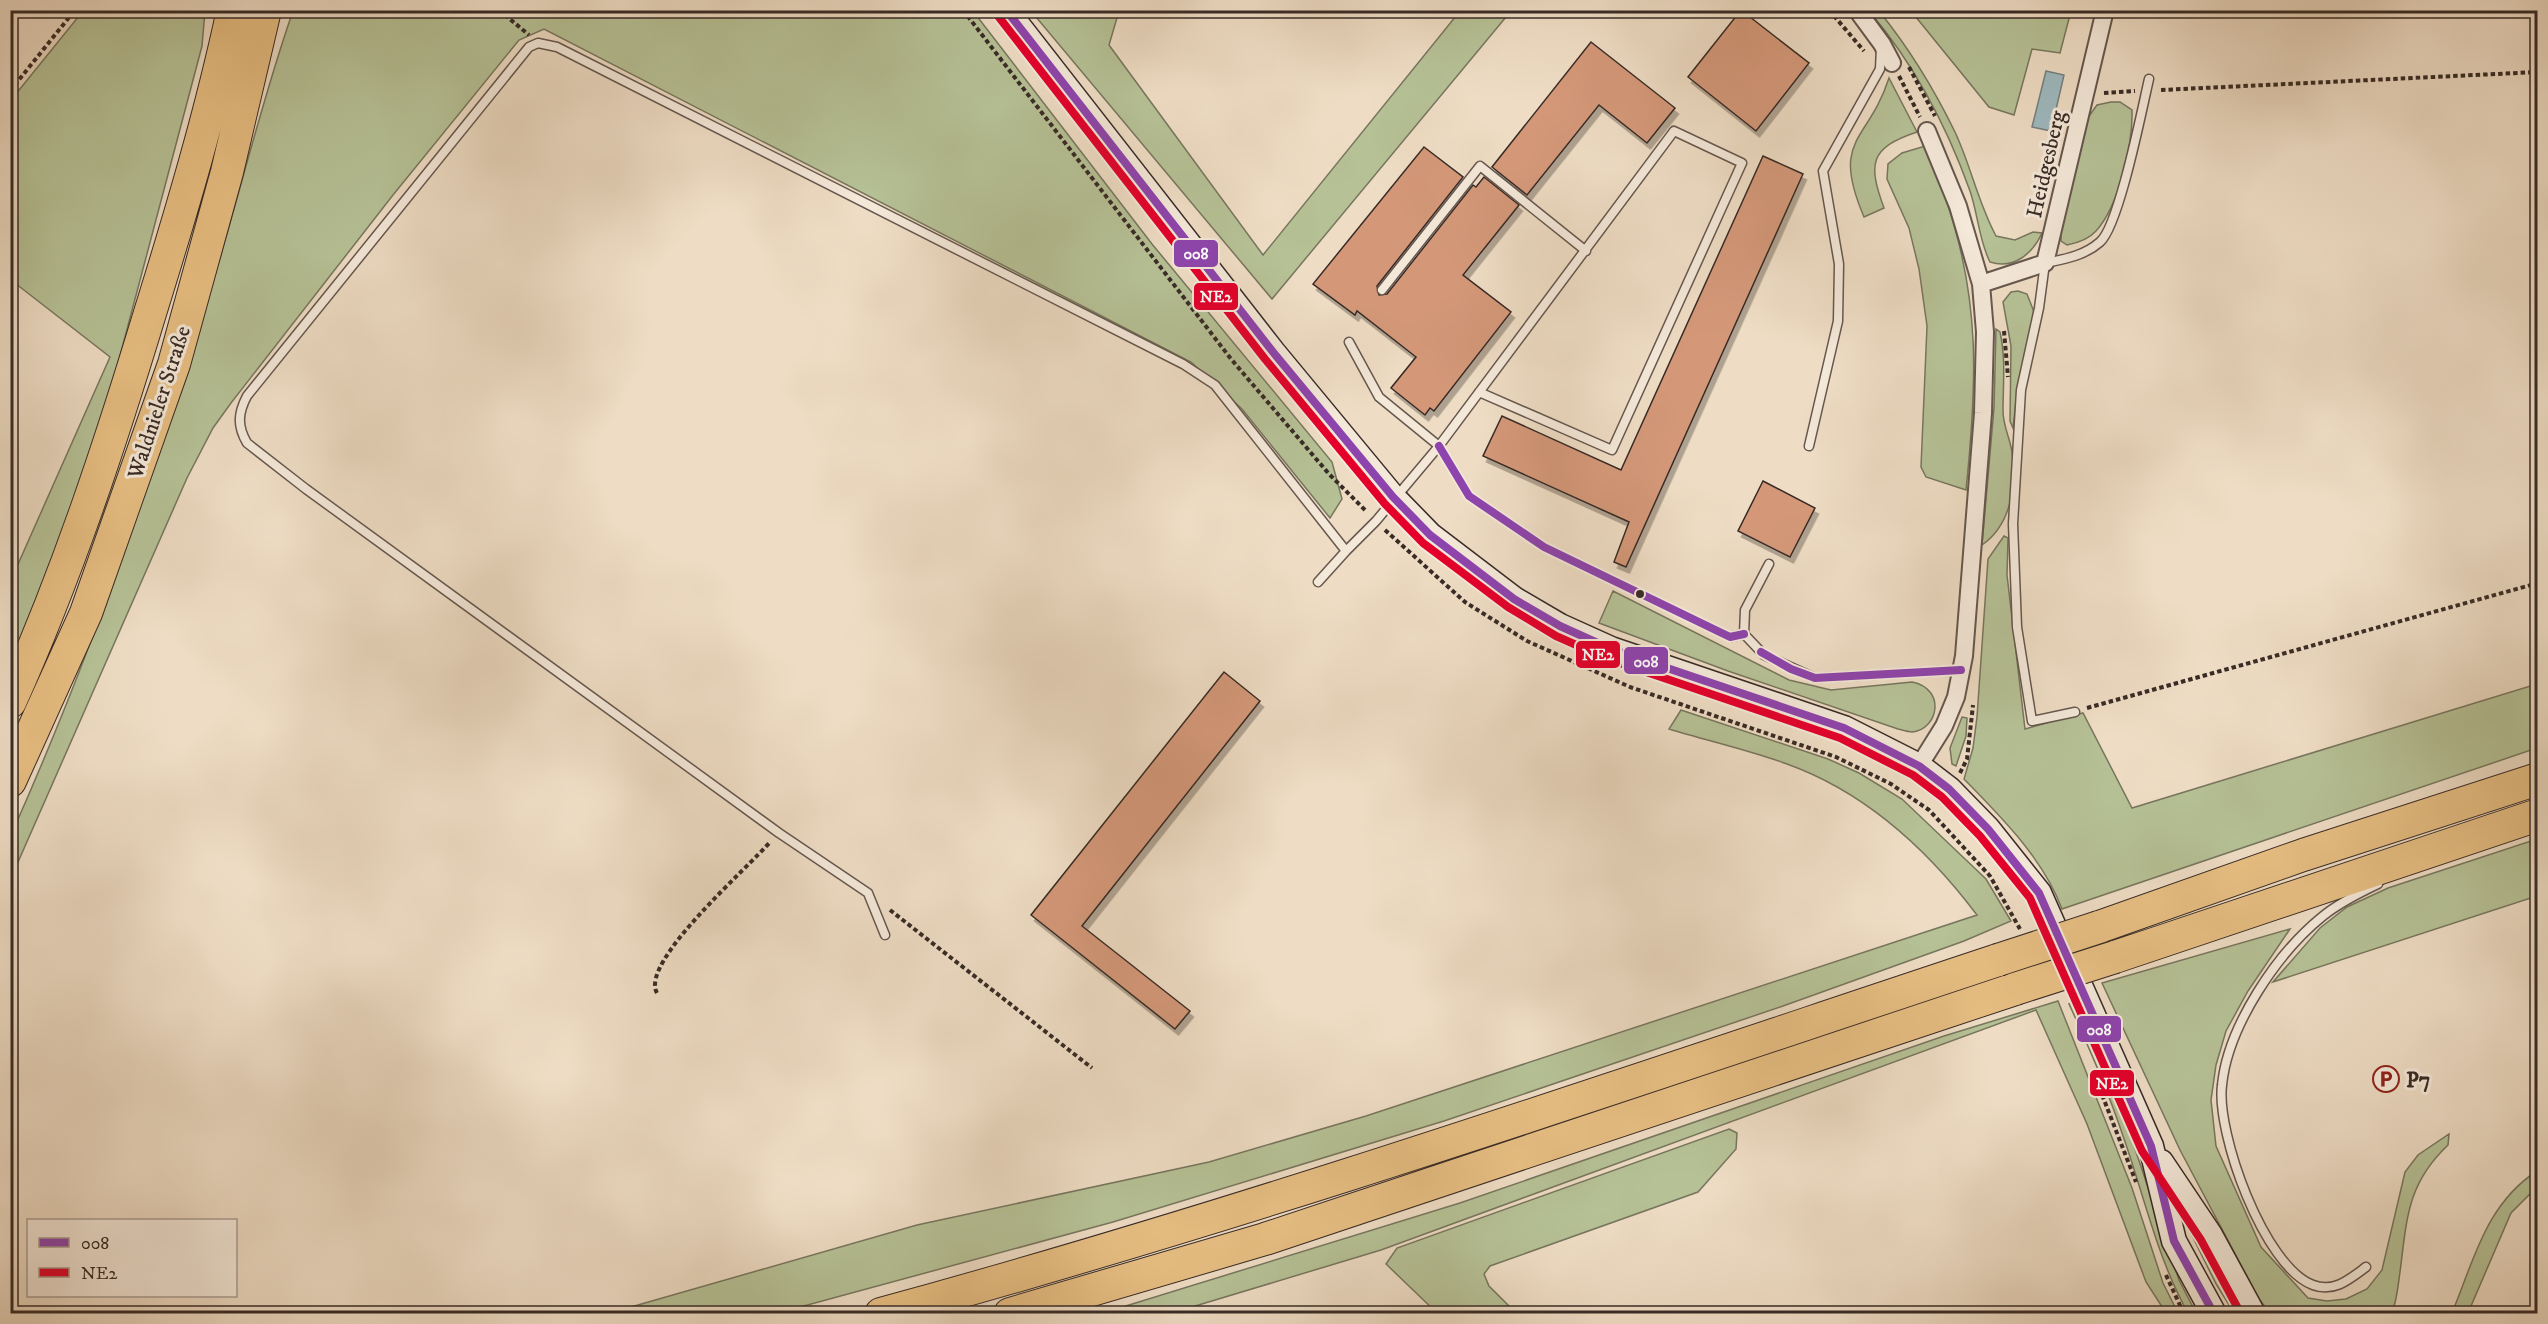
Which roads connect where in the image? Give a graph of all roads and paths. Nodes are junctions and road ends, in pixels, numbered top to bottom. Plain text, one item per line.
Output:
1 (75, 10) edge
2 (228, 10) edge
3 (233, 10) edge
4 (265, 10) edge
5 (279, 10) edge
6 (499, 10) edge
7 (1006, 10) edge
8 (1857, 10) edge
9 (2105, 10) edge
10 (538, 43) junction
11 (1882, 44) junction
12 (222, 62) junction
13 (254, 62) junction
14 (1892, 63) joint
15 (2538, 72) edge
16 (2149, 79) dead end
17 (10, 91) edge
18 (2146, 91) junction
19 (2085, 93) junction
20 (1927, 131) joint
21 (1586, 251) junction
22 (2045, 263) junction
23 (1981, 284) junction
24 (1382, 290) dead end
25 (1349, 342) dead end
26 (1479, 392) junction
27 (1439, 446) junction
28 (1809, 446) dead end
29 (1394, 497) junction
30 (1346, 551) junction
31 (1769, 564) dead end
32 (1318, 582) dead end
33 (2538, 583) edge
34 (1744, 633) junction
35 (1961, 670) junction
36 (10, 702) edge
37 (2075, 712) joint
38 (1919, 766) junction
39 (2538, 779) edge
40 (10, 781) edge
41 (1929, 810) dead end
42 (2538, 815) edge
43 (2503, 825) junction
44 (779, 833) junction
45 (2411, 868) dead end
46 (2391, 878) dead end
47 (868, 893) junction
48 (885, 935) dead end
49 (2024, 935) dead end
50 (657, 993) dead end
51 (2090, 1066) dead end
52 (1092, 1068) dead end
53 (2151, 1146) junction
54 (2139, 1193) dead end
55 (2366, 1267) dead end
56 (2164, 1271) dead end
57 (881, 1314) edge
58 (1010, 1314) edge
59 (2184, 1314) edge
60 (2214, 1314) edge
61 (2253, 1314) edge

1 - 17 path
2 - 12 highway
3 - 12 highway, Waldnieler Straße
4 - 13 highway, Waldnieler Straße
5 - 13 highway
6 - 10 path
7 - 29 street
8 - 11 street
9 - 19 street, Heidgesberg
10 - 30 lane
10 - 44 lane
11 - 14 street
11 - 28 lane
12 - 36 highway, Waldnieler Straße
13 - 40 highway, Waldnieler Straße
14 - 20 path
15 - 18 path
16 - 18 lane
18 - 19 path
18 - 22 lane
19 - 22 street, Heidgesberg
20 - 23 street
21 - 24 lane
21 - 26 lane
21 - 26 lane
22 - 23 street
22 - 37 lane
23 - 35 street
25 - 27 lane
26 - 27 lane
27 - 29 lane
27 - 34 lane
29 - 30 lane
29 - 38 street
30 - 32 lane
31 - 34 lane
33 - 37 path
34 - 35 lane
35 - 38 street
38 - 53 street
39 - 57 highway, bridge
41 - 49 path
42 - 43 highway
43 - 45 lane
43 - 58 highway, bridge
44 - 47 lane
44 - 50 path
46 - 55 lane
47 - 48 lane
47 - 52 path
51 - 54 path
53 - 60 street
53 - 61 street
56 - 59 path

